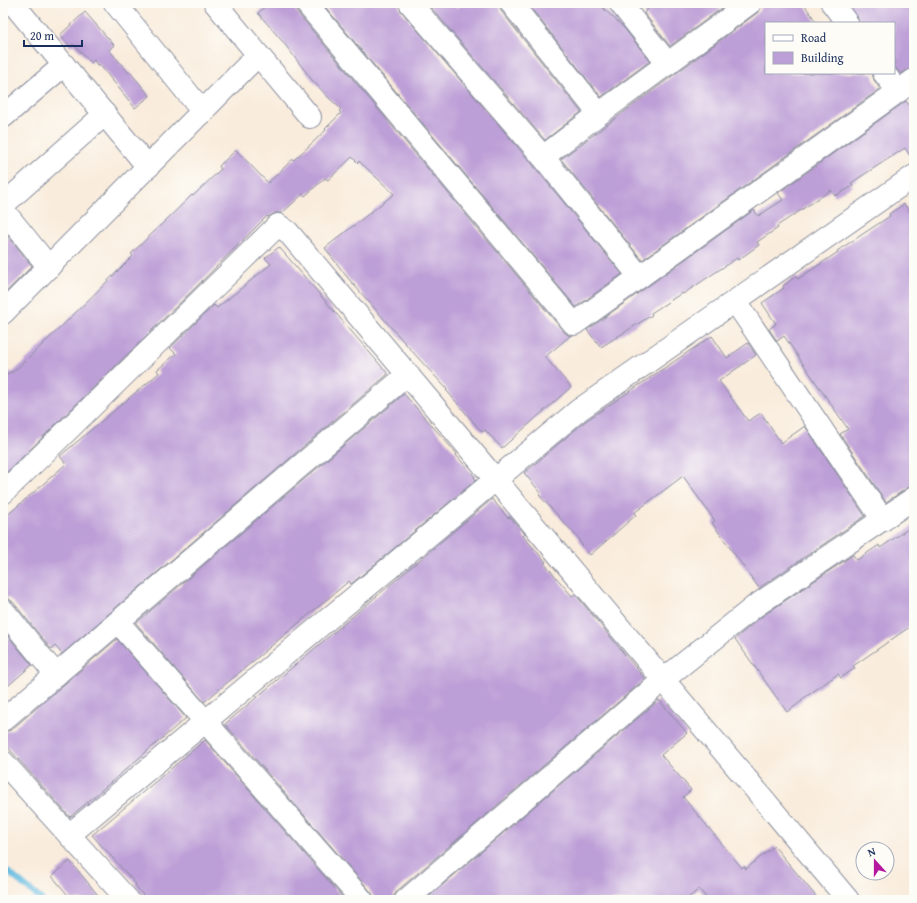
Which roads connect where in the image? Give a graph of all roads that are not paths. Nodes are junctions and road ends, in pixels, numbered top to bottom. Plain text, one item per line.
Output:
1 (115, 3) edge
2 (215, 3) edge
3 (306, 3) edge
4 (410, 3) edge
5 (511, 3) edge
6 (620, 3) edge
7 (750, 3) edge
8 (832, 3) edge
9 (13, 10) edge
10 (846, 22) edge
11 (258, 55) junction
12 (668, 64) junction
13 (64, 65) junction
14 (886, 74) edge
15 (906, 86) edge
16 (203, 112) junction
17 (105, 114) junction
18 (599, 114) junction
19 (3, 117) edge
20 (310, 117) dead end
21 (542, 157) junction
22 (148, 167) junction
23 (914, 176) edge
24 (3, 206) edge
25 (3, 210) edge
26 (49, 267) junction
27 (640, 277) junction
28 (735, 301) junction
29 (3, 313) edge
30 (408, 374) junction
31 (496, 480) junction
32 (3, 493) edge
33 (914, 498) edge
34 (883, 520) junction
35 (3, 610) edge
36 (118, 622) junction
37 (56, 675) junction
38 (663, 680) junction
39 (3, 720) edge
40 (205, 722) junction
41 (3, 762) edge
42 (69, 835) junction
43 (128, 900) edge
44 (362, 900) edge
45 (406, 900) edge
46 (848, 900) edge

1 - 16 street
2 - 11 street
3 - 27 street
4 - 21 street
5 - 18 street
6 - 12 street
7 - 12 street
8 - 10 street
9 - 13 street
11 - 16 street
11 - 20 street
12 - 18 street
13 - 17 street
13 - 19 street
14 - 15 street
15 - 27 street
16 - 22 street
17 - 22 street
17 - 24 street
18 - 21 street
21 - 27 street
22 - 26 street
23 - 28 street
25 - 26 street
26 - 29 street
28 - 31 street
28 - 34 street
30 - 31 street
30 - 32 street
30 - 36 street
31 - 38 street
31 - 40 street
33 - 34 street
34 - 38 street
35 - 37 street
36 - 37 street
36 - 40 street
37 - 39 street
38 - 45 street
38 - 46 street
40 - 42 street
40 - 44 street
41 - 42 street
42 - 43 street

